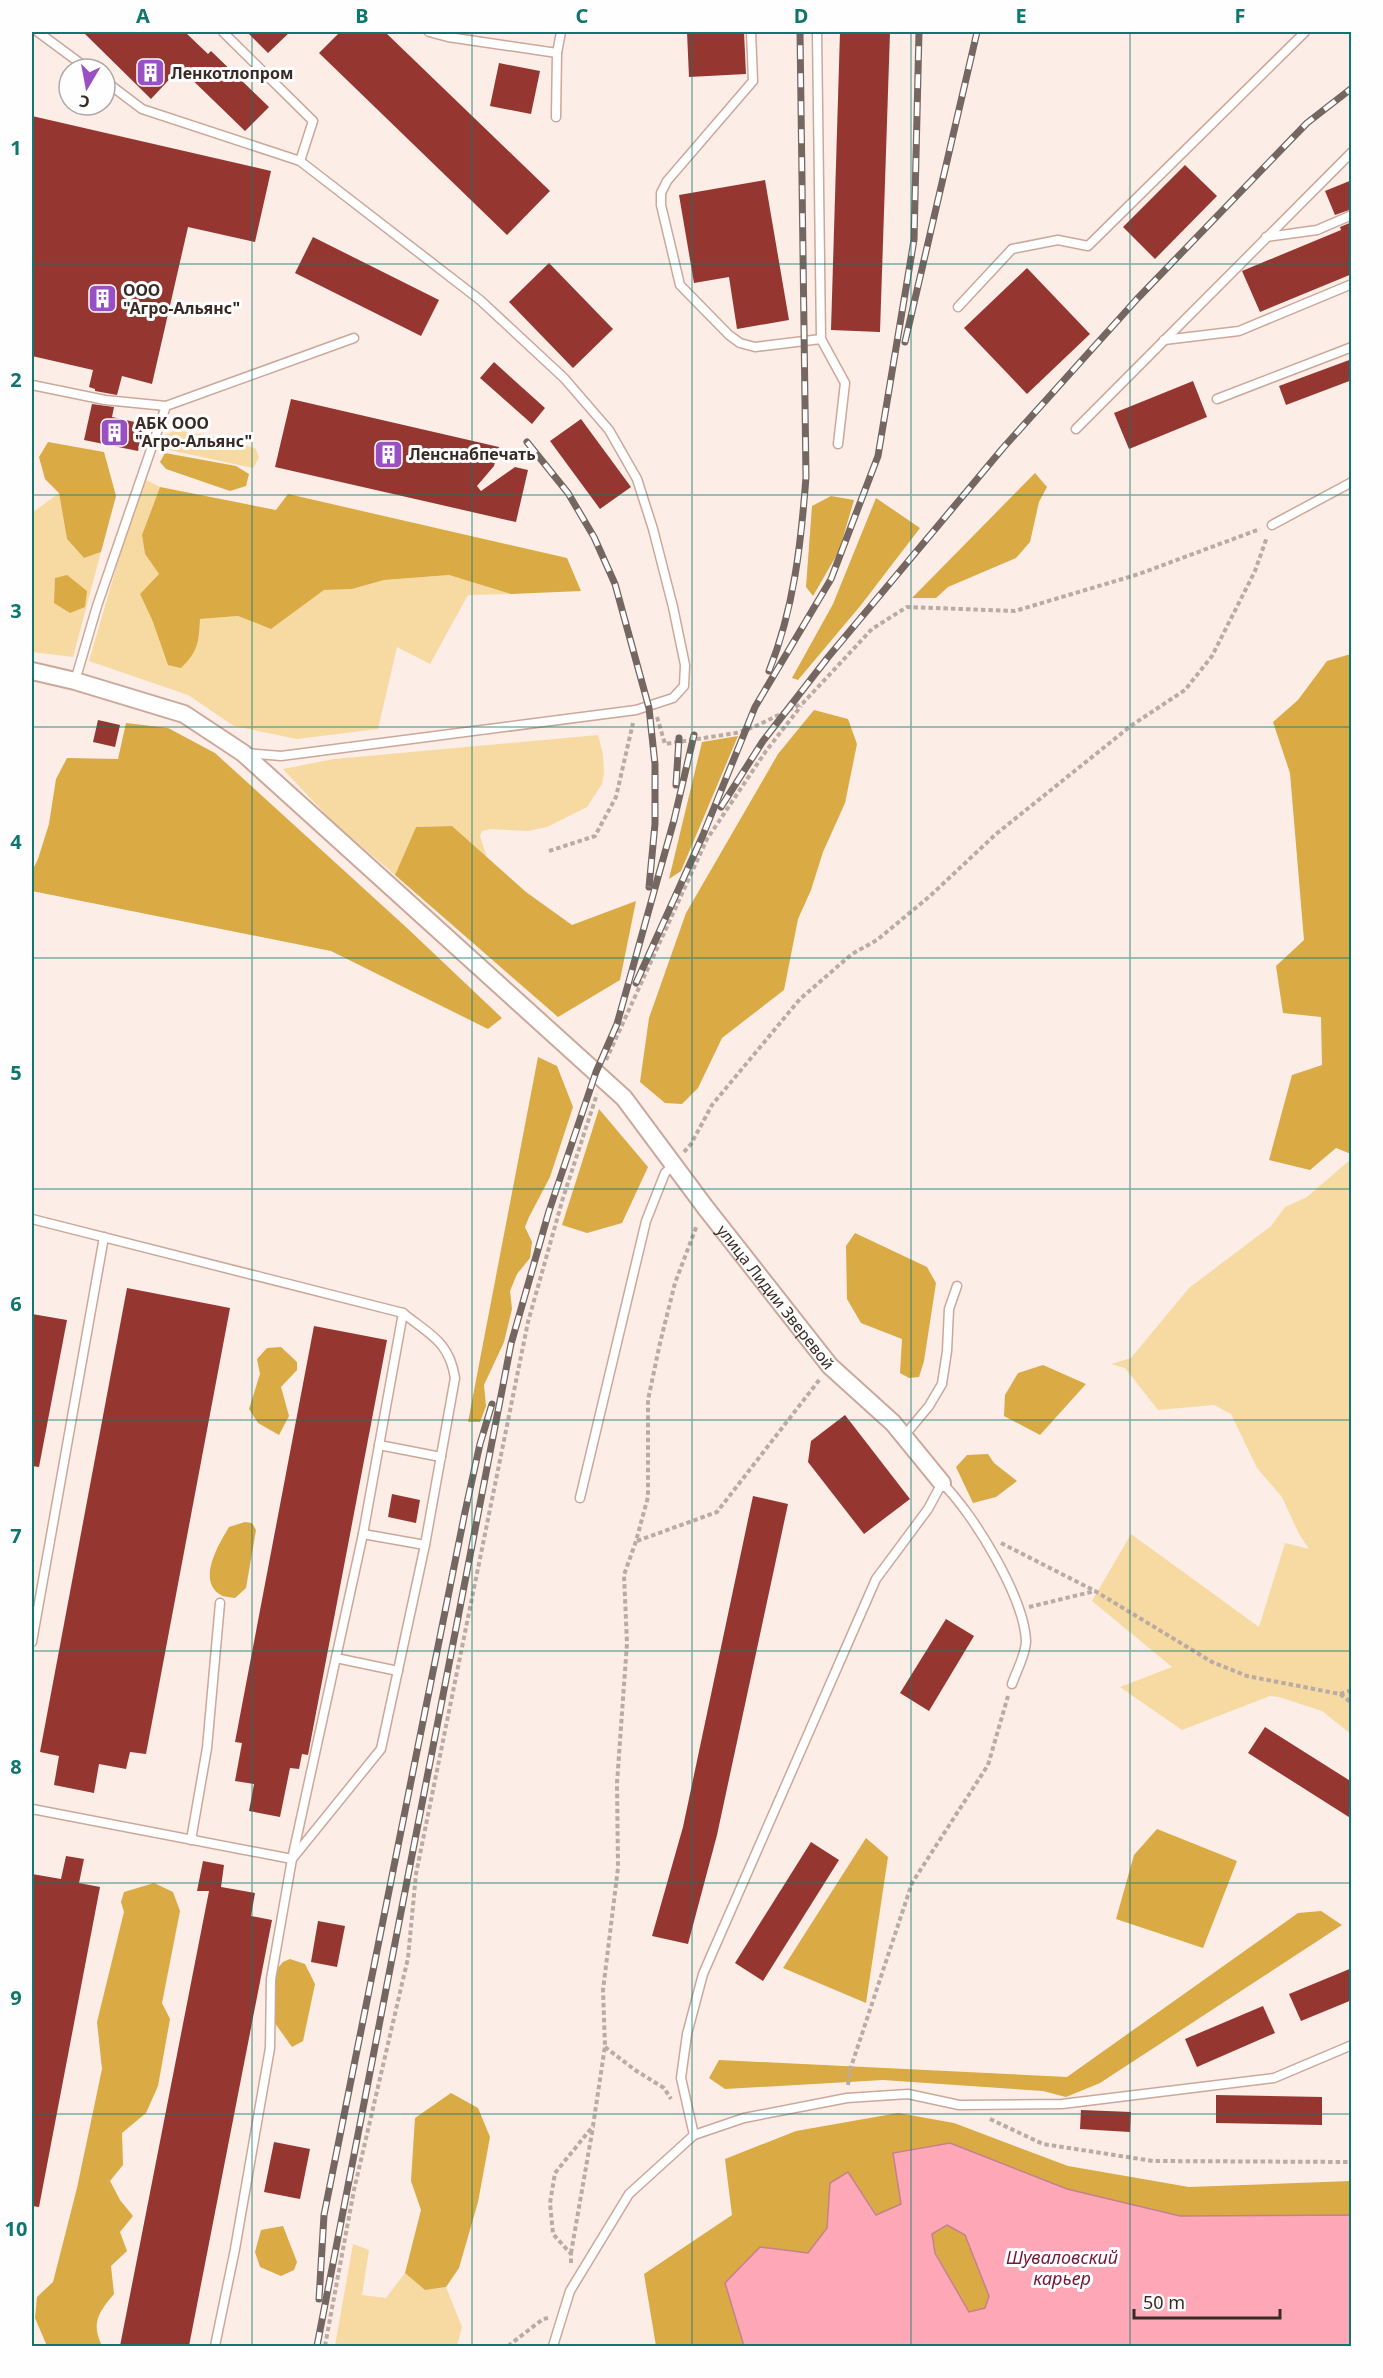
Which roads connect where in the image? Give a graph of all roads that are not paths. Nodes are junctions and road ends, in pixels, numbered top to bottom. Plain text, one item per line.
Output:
1 (38, 32) edge
2 (223, 32) edge
3 (429, 32) edge
4 (561, 32) edge
5 (751, 32) edge
6 (817, 32) edge
7 (1305, 32) edge
8 (557, 53) junction
9 (72, 57) edge
10 (117, 90) edge
11 (556, 117) dead end
12 (1352, 152) edge
13 (300, 161) junction
14 (1352, 215) edge
15 (1266, 237) junction
16 (1352, 284) edge
17 (958, 307) dead end
18 (354, 338) dead end
19 (821, 339) junction
20 (1164, 340) junction
21 (1352, 347) edge
22 (32, 385) edge
23 (1217, 399) dead end
24 (166, 406) junction
25 (1076, 429) dead end
26 (838, 444) dead end
27 (1352, 482) edge
28 (1272, 525) road end
29 (32, 671) edge
30 (75, 681) junction
31 (243, 753) junction
32 (673, 1165) junction
33 (32, 1219) edge
34 (104, 1237) junction
35 (957, 1286) dead end
36 (403, 1313) junction
37 (904, 1436) junction
38 (379, 1445) junction
39 (441, 1457) junction
40 (942, 1483) junction
41 (580, 1498) dead end
42 (363, 1534) junction
43 (425, 1545) junction
44 (220, 1603) dead end
45 (32, 1642) edge
46 (336, 1659) junction
47 (398, 1671) junction
48 (1012, 1684) road end
49 (32, 1809) edge
50 (191, 1840) junction
51 (292, 1859) junction
52 (1352, 2045) edge
53 (694, 2135) junction
54 (215, 2346) edge
55 (553, 2346) edge

1 - 9 lane
2 - 13 lane
3 - 8 lane
4 - 8 lane
5 - 19 lane
6 - 19 lane
7 - 17 lane
8 - 11 lane
10 - 13 lane
12 - 15 lane
13 - 31 lane
14 - 15 lane
15 - 20 lane
16 - 20 lane
18 - 24 lane
19 - 26 lane
20 - 25 lane
21 - 23 lane
22 - 24 lane
24 - 30 lane
27 - 28 lane
29 - 30 street, улица Лидии Зверевой
30 - 31 street, улица Лидии Зверевой
31 - 32 street, улица Лидии Зверевой
32 - 37 street, улица Лидии Зверевой
32 - 41 lane
33 - 34 lane
34 - 36 lane
34 - 45 lane
35 - 37 lane
36 - 38 lane
36 - 39 lane
37 - 40 street, улица Лидии Зверевой
38 - 39 lane
38 - 42 lane
39 - 43 lane
40 - 48 lane
40 - 53 lane
42 - 43 lane
42 - 46 lane
43 - 47 lane
44 - 50 lane
46 - 47 lane
46 - 51 lane
47 - 51 lane
49 - 50 lane
50 - 51 lane
51 - 54 lane
52 - 53 lane
53 - 55 lane

